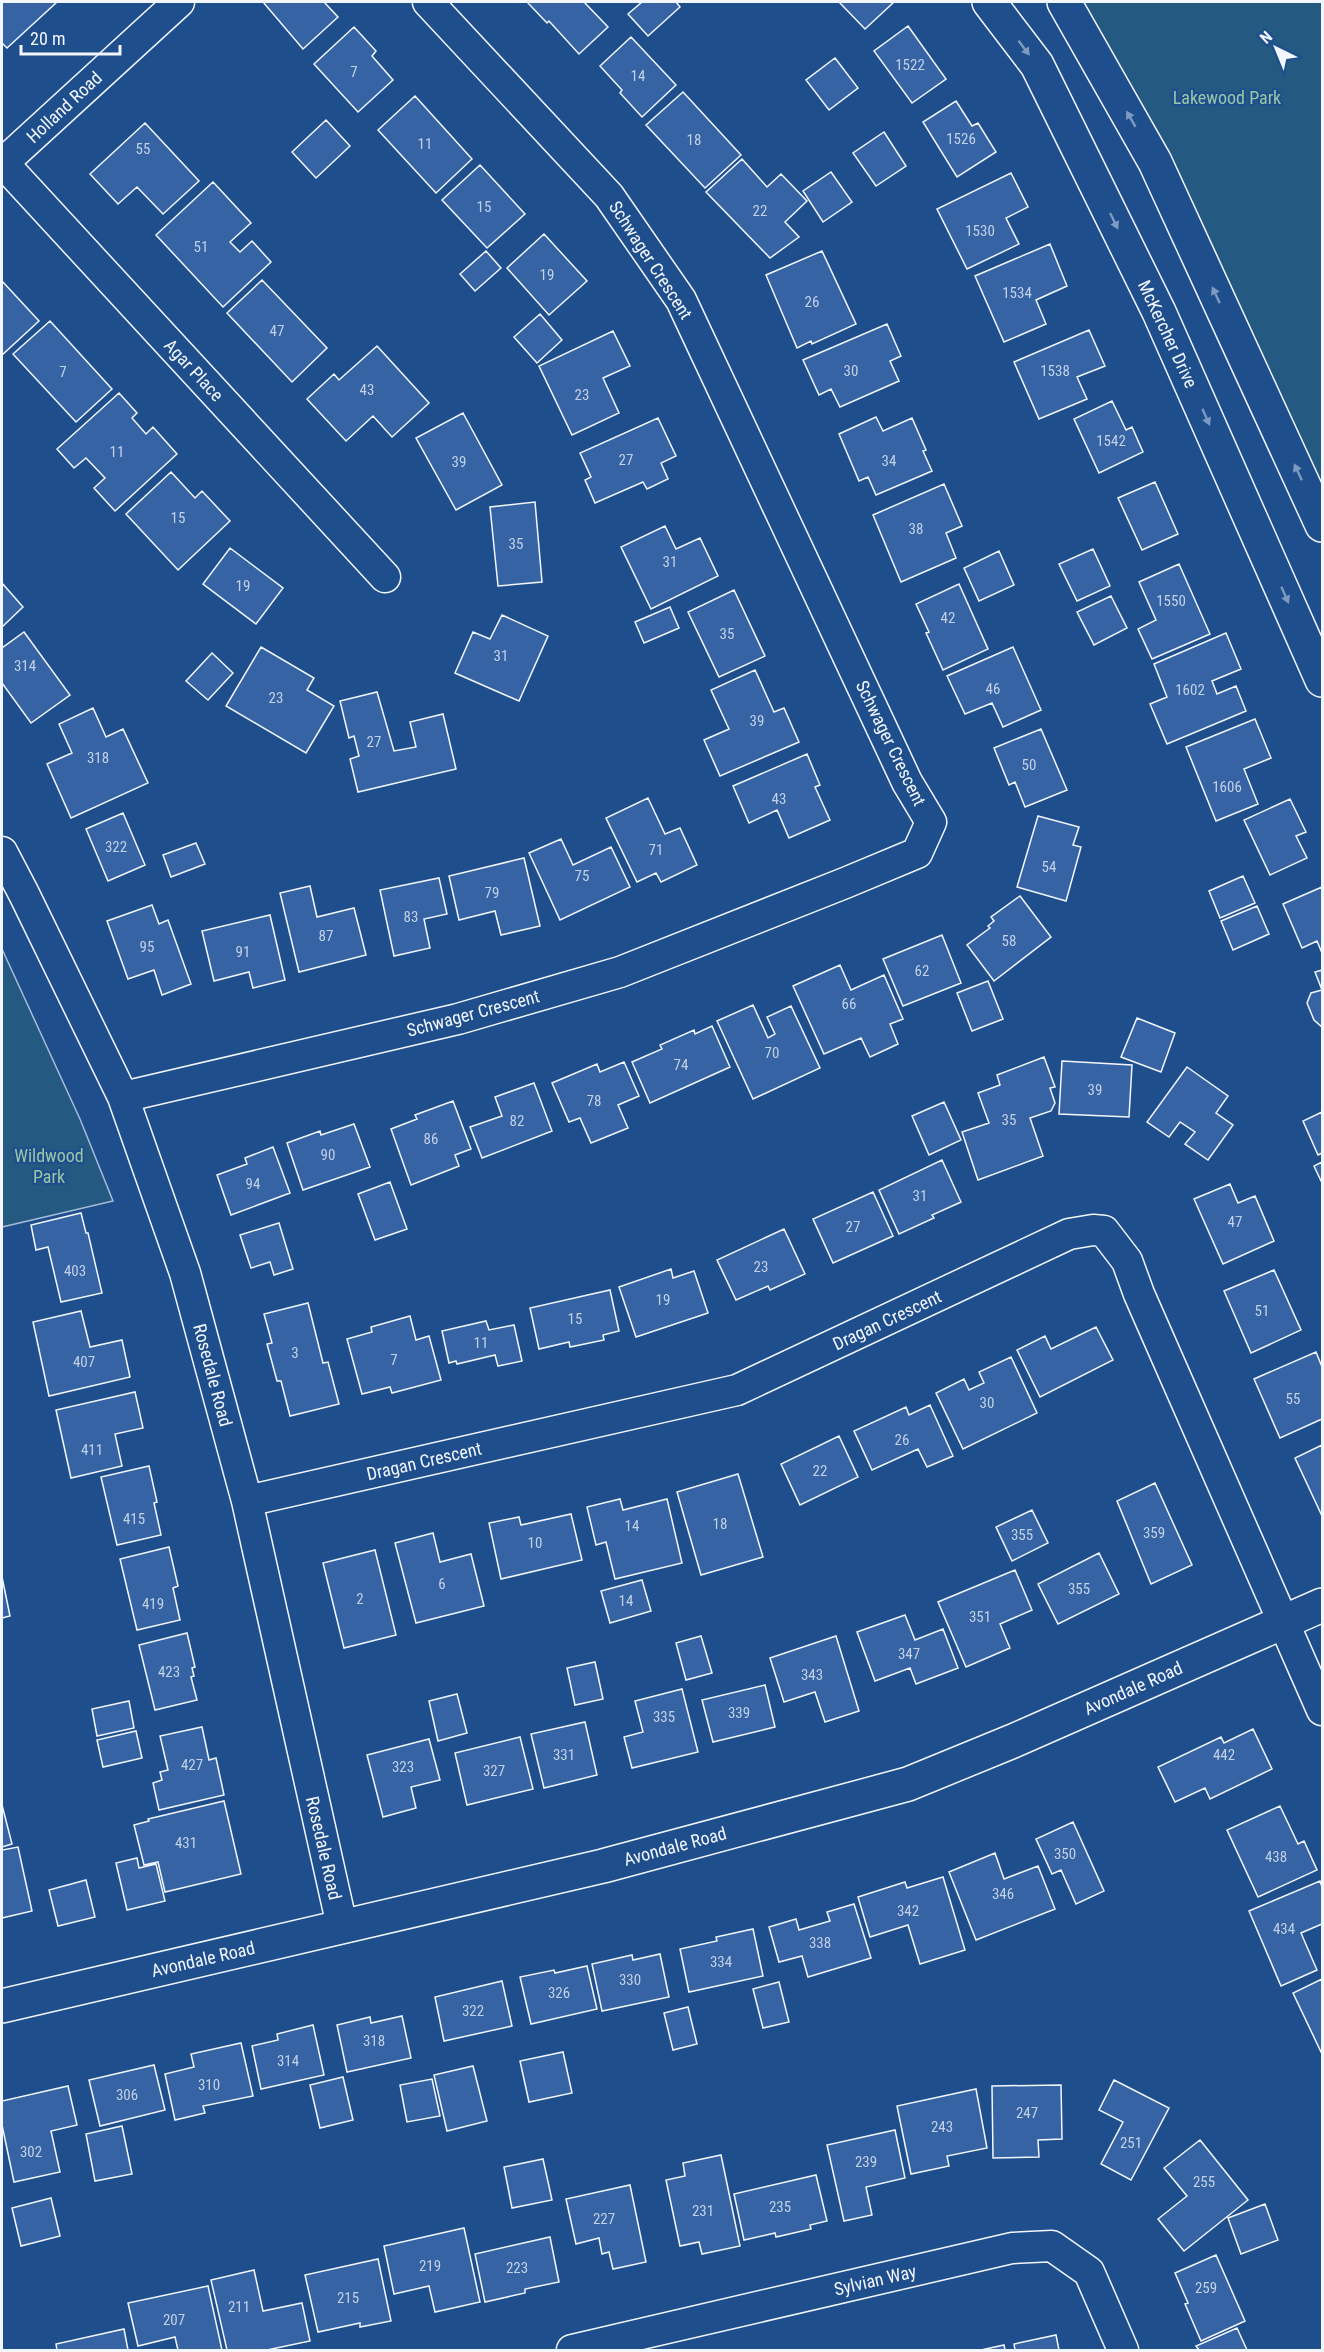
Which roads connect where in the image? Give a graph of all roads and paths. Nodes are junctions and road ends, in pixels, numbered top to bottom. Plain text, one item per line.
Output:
1 (179, 2) edge
2 (428, 2) edge
3 (989, 2) edge
4 (1064, 2) edge
5 (2, 163) edge
6 (1323, 525) edge
7 (385, 577) dead end
8 (1323, 680) edge
9 (2, 852) edge
10 (123, 1097) junction
11 (246, 1501) junction
12 (1323, 1605) edge
13 (1282, 1623) junction
14 (1323, 1710) edge
15 (342, 1926) junction
16 (2, 2006) edge
17 (572, 2350) edge
18 (1123, 2350) edge

1 - 5 street, Holland Road
2 - 10 street, Schwager Crescent
3 -> 8 street, McKercher Drive
6 -> 4 street
5 - 7 street, Agar Place
9 - 10 street, Rosedale Road
10 - 11 street, Rosedale Road
11 - 13 street, Dragan Crescent
11 - 15 street, Rosedale Road
12 - 13 street, Avondale Road
13 - 14 street
13 - 15 street, Avondale Road
15 - 16 street, Avondale Road
17 - 18 street, Sylvian Way

